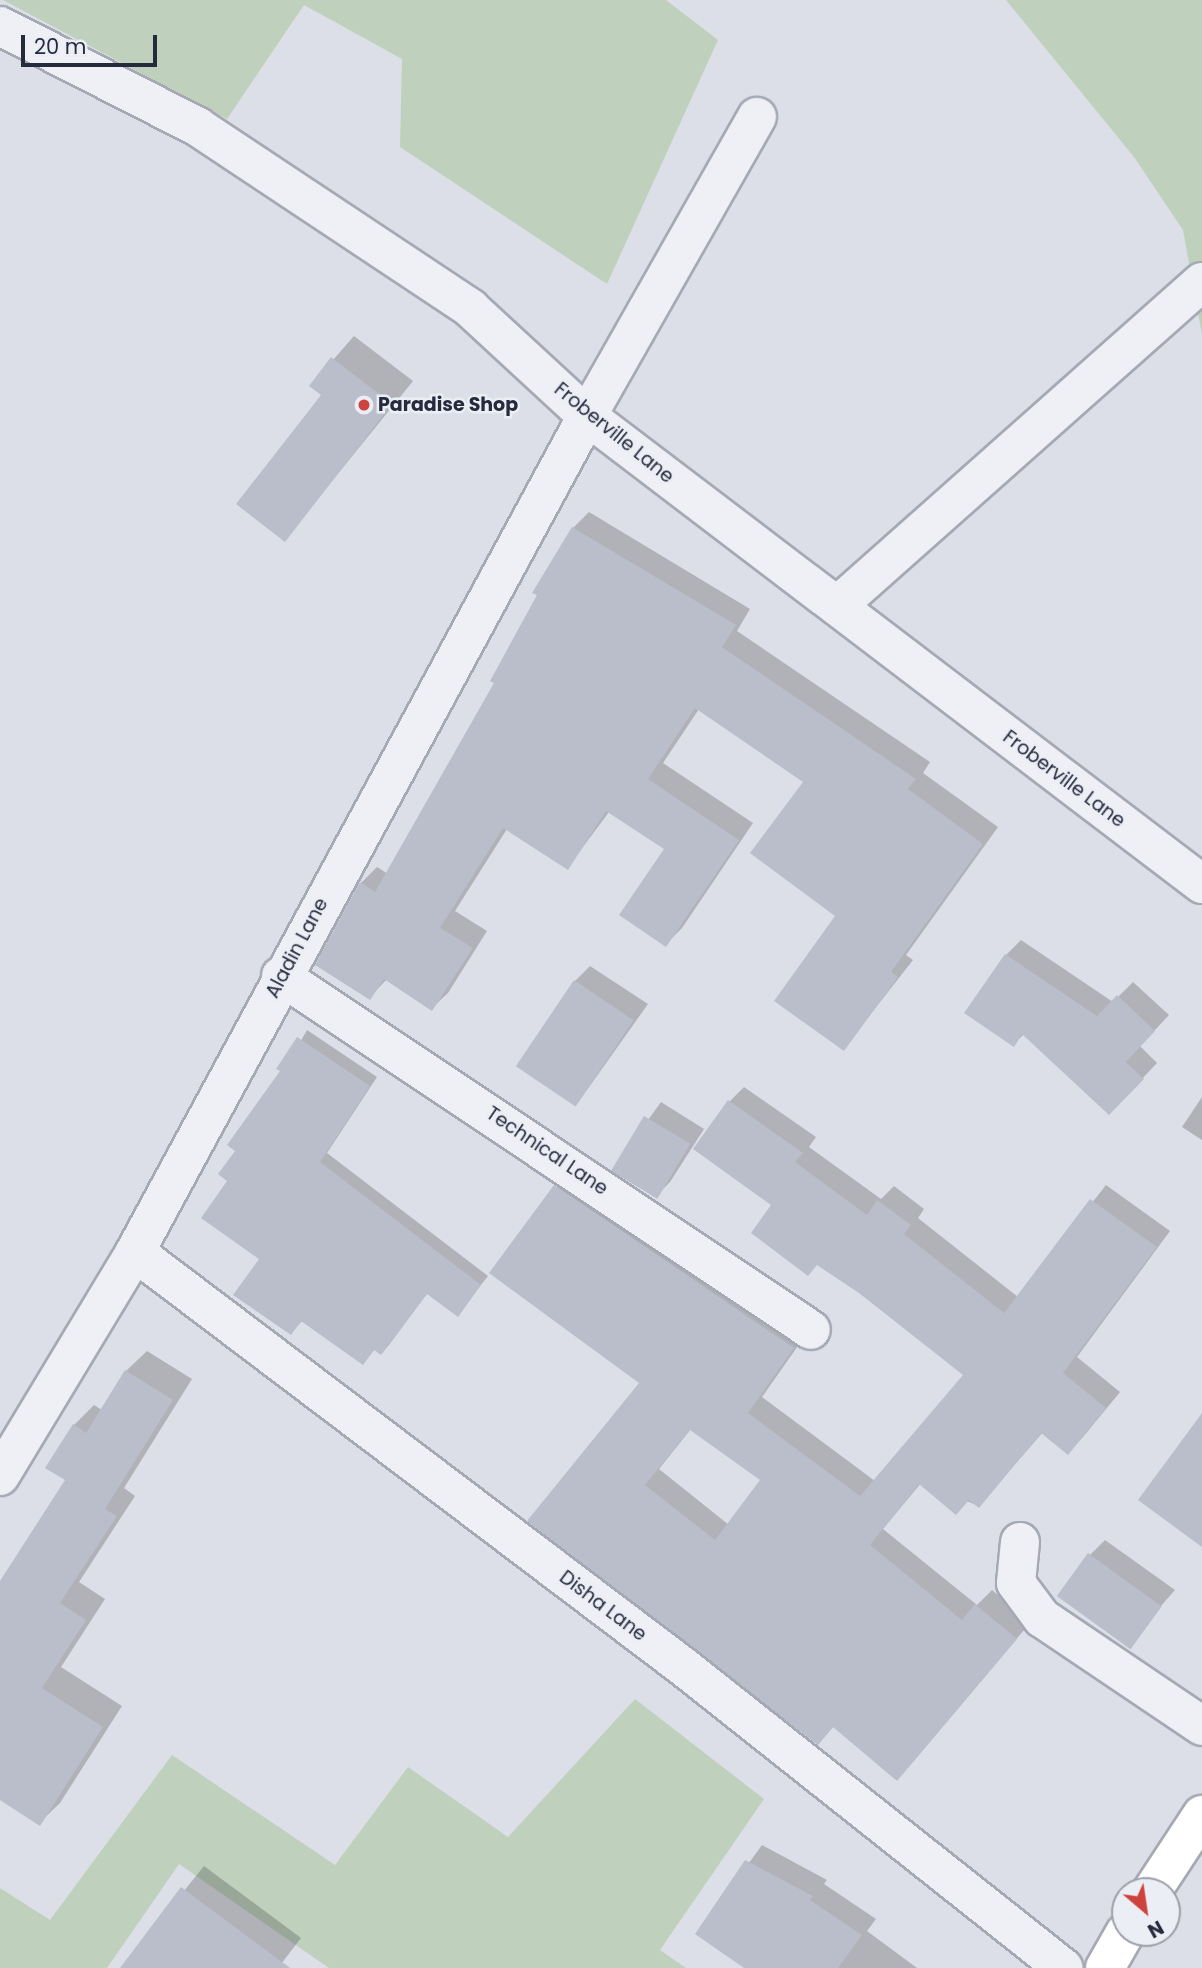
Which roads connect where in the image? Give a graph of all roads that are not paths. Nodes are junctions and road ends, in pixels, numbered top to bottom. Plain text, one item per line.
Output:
1 (0, 26) edge
2 (757, 117) dead end
3 (1202, 282) edge
4 (587, 416) junction
5 (837, 606) junction
6 (1202, 884) edge
7 (281, 976) junction
8 (135, 1252) junction
9 (811, 1330) dead end
10 (0, 1476) edge
11 (1020, 1542) dead end
12 (1202, 1726) edge
13 (1202, 1815) edge
14 (1161, 1877) edge
15 (1117, 1947) edge
16 (1064, 1968) edge
17 (1105, 1968) edge

1 - 4 street, Froberville Lane
2 - 4 street, Aladin Lane
3 - 5 street
4 - 5 street, Froberville Lane
4 - 7 street, Aladin Lane
5 - 6 street, Froberville Lane
7 - 8 street, Aladin Lane
7 - 9 street, Technical Lane
8 - 10 street, Aladin Lane
8 - 16 street, Disha Lane
11 - 12 street
13 - 14 main road
15 - 17 main road

